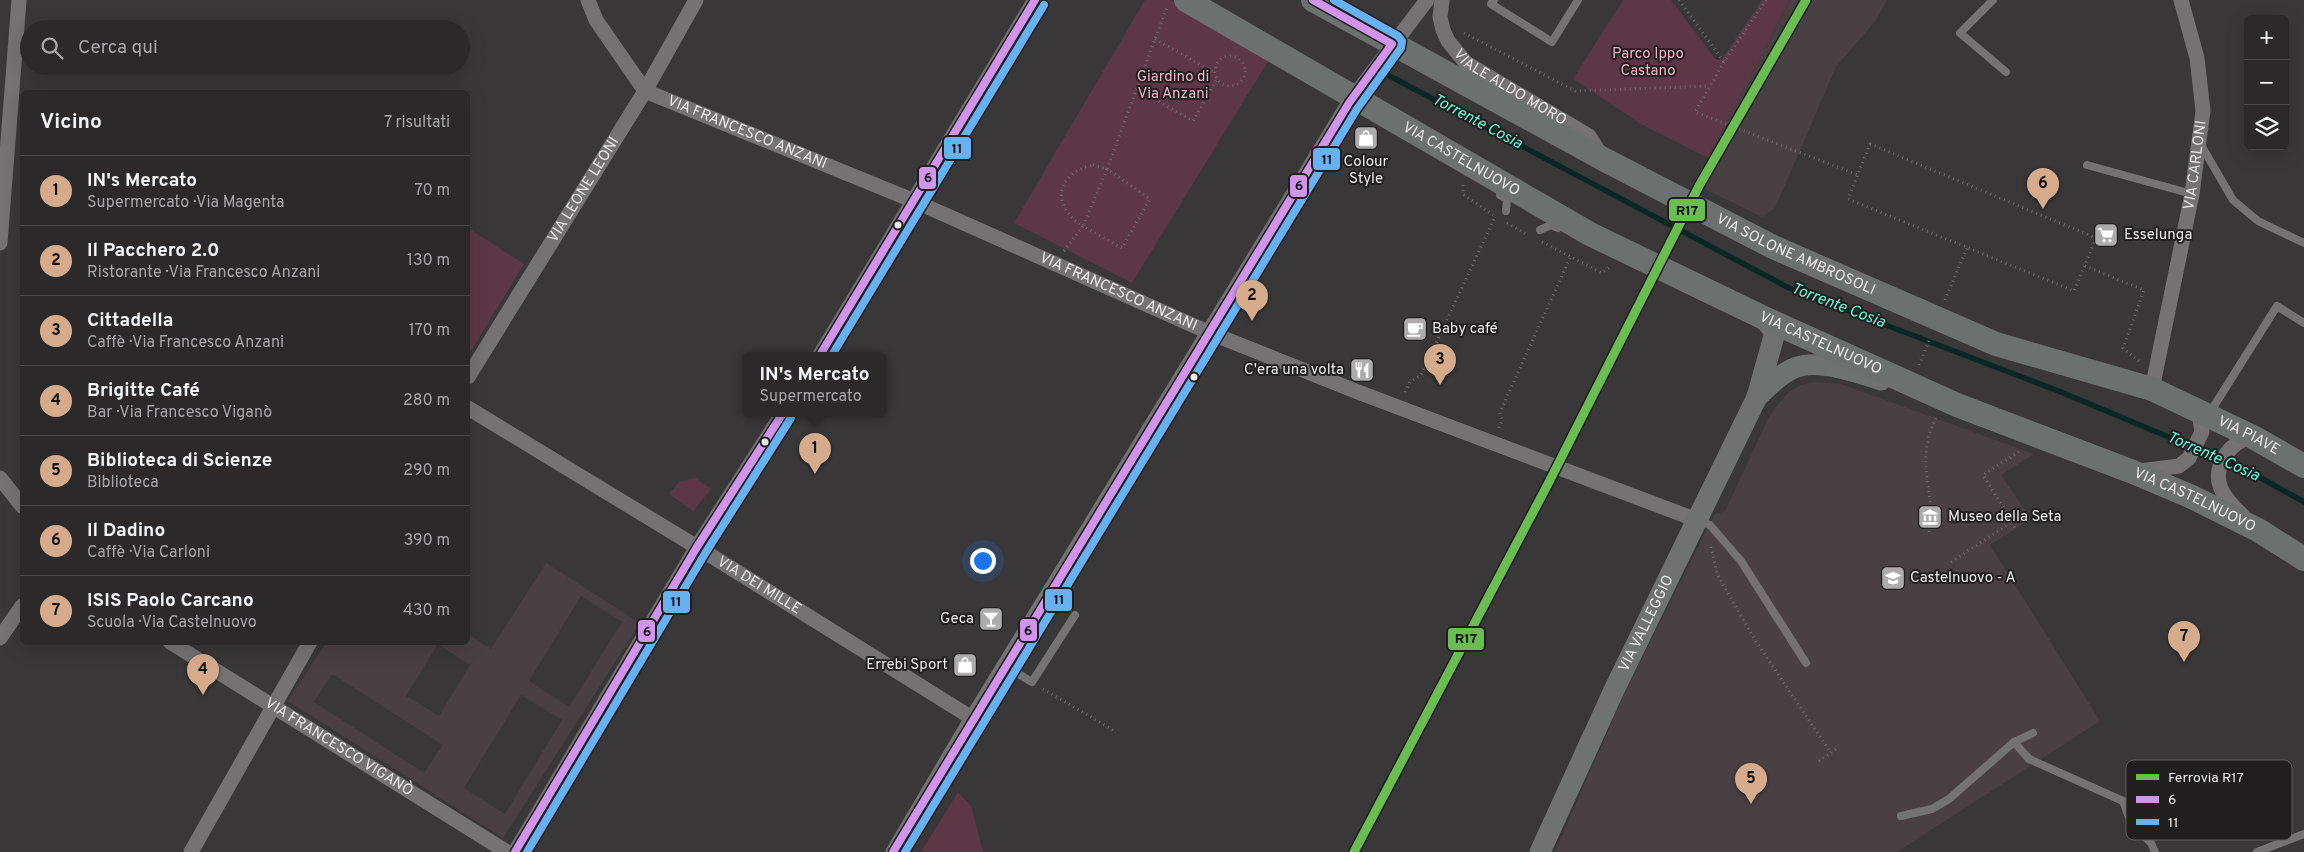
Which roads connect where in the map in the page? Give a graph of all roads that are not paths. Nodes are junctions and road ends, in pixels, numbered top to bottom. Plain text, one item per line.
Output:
1 (18, 0) edge
2 (588, 0) edge
3 (696, 0) edge
4 (1035, 0) edge
5 (1186, 0) edge
6 (1313, 0) edge
7 (1427, 0) edge
8 (1442, 0) edge
9 (1494, 0) edge
10 (1578, 0) edge
11 (1993, 0) edge
12 (2181, 0) edge
13 (1388, 50) junction
14 (2006, 72) dead end
15 (644, 91) junction
16 (1358, 91) junction
17 (11, 120) edge
18 (2199, 141) junction
19 (1605, 160) junction
20 (2087, 165) dead end
21 (1487, 175) junction
22 (2192, 194) junction
23 (1507, 199) junction
24 (912, 200) junction
25 (1514, 203) dead end
26 (1506, 211) dead end
27 (1580, 229) junction
28 (1540, 230) dead end
29 (2304, 243) edge
30 (0, 244) edge
31 (1764, 318) junction
32 (2304, 323) edge
33 (1208, 332) junction
34 (822, 352) edge
35 (470, 374) edge
36 (2153, 382) junction
37 (1757, 397) junction
38 (1957, 405) junction
39 (470, 409) edge
40 (780, 417) edge
41 (2201, 418) junction
42 (2252, 437) junction
43 (2304, 466) edge
44 (2133, 472) junction
45 (0, 478) edge
46 (20, 503) edge
47 (1704, 523) junction
48 (2258, 530) junction
49 (697, 547) junction
50 (2304, 559) edge
51 (20, 609) edge
52 (1075, 615) dead end
53 (0, 638) edge
54 (175, 645) edge
55 (308, 645) edge
56 (1806, 662) dead end
57 (1005, 666) junction
58 (272, 707) junction
59 (972, 718) junction
60 (2033, 733) dead end
61 (2014, 742) junction
62 (2126, 809) edge
63 (1901, 816) dead end
64 (2304, 834) edge
65 (2292, 839) edge
66 (2148, 840) edge
67 (2288, 840) edge
68 (191, 852) edge
69 (507, 852) edge
70 (515, 852) edge
71 (892, 852) edge
72 (1540, 852) edge
73 (2155, 852) edge
74 (2257, 852) edge

1 - 17 street
2 - 15 street
3 - 15 street, VIA LEONE LEONI
4 - 24 street
5 - 16 main road
6 - 13 main road, VIA SOLONE AMBROSOLI
7 - 13 street
8 - 19 street, VIALE ALDO MORO
9 - 10 lane
11 - 14 lane
12 - 18 street, VIA CARLONI
13 - 16 street
13 - 19 main road, VIA SOLONE AMBROSOLI
15 - 24 street, VIA FRANCESCO ANZANI
15 - 35 street, VIA LEONE LEONI
16 - 21 main road, VIA CASTELNUOVO
16 - 33 street
17 - 30 street
18 - 22 street, VIA CARLONI
18 - 29 lane
19 - 36 main road, VIA SOLONE AMBROSOLI
20 - 22 lane
21 - 23 lane
21 - 27 main road, VIA CASTELNUOVO
22 - 36 street, VIA CARLONI
23 - 25 lane
23 - 26 lane
24 - 33 street, VIA FRANCESCO ANZANI
24 - 34 street
27 - 28 lane
27 - 31 main road, VIA CASTELNUOVO
31 - 37 street, VIA VALLEGGIO
31 - 38 main road, VIA CASTELNUOVO
32 - 41 lane
33 - 47 street, VIA FRANCESCO ANZANI
33 - 57 street
36 - 41 main road, VIA SOLONE AMBROSOLI
37 - 38 street, VIA VALLEGGIO
37 - 47 street, VIA VALLEGGIO
38 - 44 main road, VIA CASTELNUOVO
39 - 49 street, VIA DEI MILLE
40 - 49 street
41 - 42 main road, VIA PIAVE
41 - 44 street
42 - 43 main road, VIA PIAVE
42 - 48 street
44 - 48 main road, VIA CASTELNUOVO
45 - 46 street
47 - 56 lane
47 - 72 street, VIA VALLEGGIO
48 - 50 main road, VIA CASTELNUOVO
49 - 59 street, VIA DEI MILLE
49 - 70 street
51 - 53 street
52 - 57 lane
54 - 58 street, VIA FRANCESCO VIGANÒ
55 - 58 street
57 - 59 street
58 - 68 street
58 - 69 street, VIA FRANCESCO VIGANÒ
59 - 71 street
60 - 61 lane
61 - 62 lane
61 - 63 lane
64 - 65 lane
66 - 73 lane
67 - 74 lane

